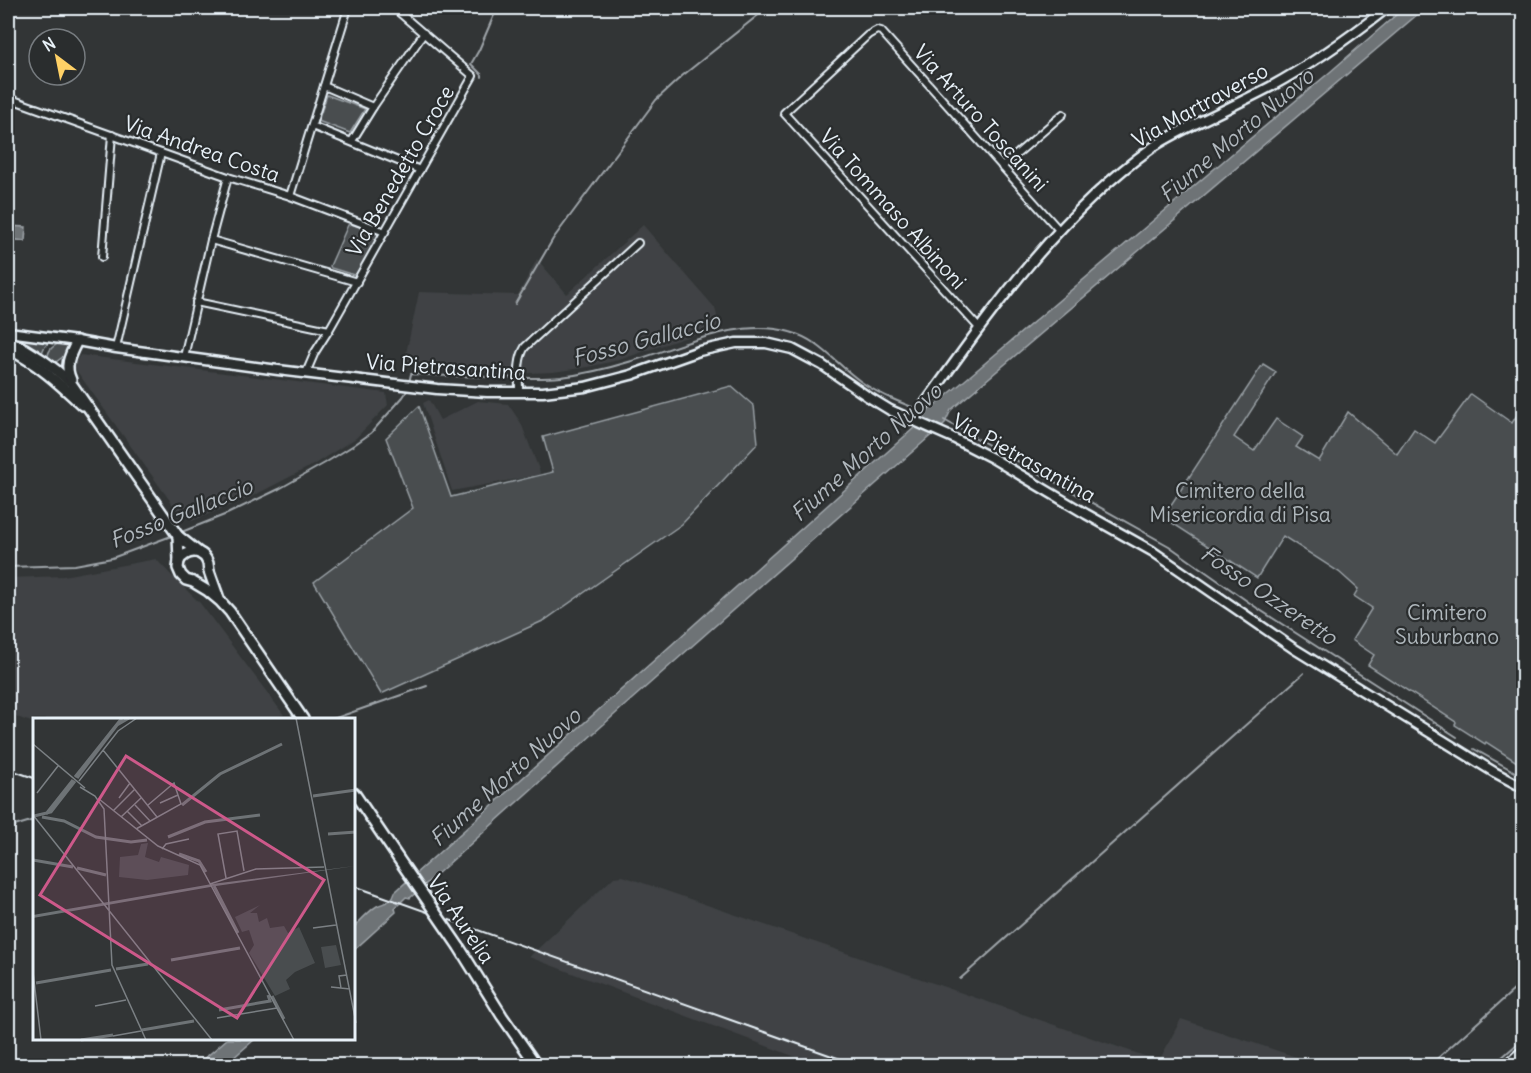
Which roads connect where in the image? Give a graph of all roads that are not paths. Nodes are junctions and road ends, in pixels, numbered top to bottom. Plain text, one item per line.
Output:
1 (348, 8) edge
2 (394, 8) edge
3 (1370, 8) edge
4 (1387, 8) edge
5 (1377, 15) junction
6 (877, 30) joint
7 (424, 33) junction
8 (324, 86) junction
9 (8, 98) edge
10 (373, 107) junction
11 (1063, 114) dead end
12 (312, 126) junction
13 (112, 135) junction
14 (352, 141) junction
15 (161, 153) junction
16 (1002, 167) junction
17 (420, 170) junction
18 (228, 177) junction
19 (290, 196) junction
20 (1059, 230) junction
21 (385, 232) junction
22 (211, 240) junction
23 (638, 243) dead end
24 (102, 257) dead end
25 (357, 282) junction
26 (196, 302) junction
27 (979, 328) junction
28 (329, 330) junction
29 (8, 332) edge
30 (8, 340) edge
31 (77, 340) junction
32 (8, 348) edge
33 (116, 348) junction
34 (184, 357) junction
35 (306, 373) junction
36 (76, 390) junction
37 (519, 392) junction
38 (95, 417) junction
39 (915, 419) junction
40 (178, 536) junction
41 (202, 555) junction
42 (179, 561) junction
43 (208, 568) junction
44 (193, 582) junction
45 (220, 601) junction
46 (302, 718) edge
47 (1524, 788) edge
48 (356, 796) edge
49 (1524, 1048) edge
50 (537, 1065) edge
51 (1504, 1065) edge

1 - 8 street
2 - 7 street, Via Benedetto Croce
3 - 5 street
4 - 5 street, Via Martraverso
5 - 20 street, Via Martraverso
6 - 16 street, Via Arturo Toscanini
6 - 27 street, Via Tommaso Albinoni
7 - 10 street
7 - 17 street, Via Benedetto Croce
8 - 10 street
8 - 12 street
9 - 13 street, Via Andrea Costa
10 - 14 street
11 - 16 street
12 - 14 street
12 - 19 street
13 - 15 street, Via Andrea Costa
13 - 24 street
14 - 17 street
15 - 18 street, Via Andrea Costa
15 - 33 street
16 - 20 street, Via Arturo Toscanini
17 - 21 street, Via Benedetto Croce
18 - 19 street, Via Andrea Costa
18 - 22 street
19 - 21 street, Via Andrea Costa
20 - 27 street, Via Martraverso
21 - 25 street, Via Benedetto Croce
22 - 25 street
22 - 26 street
23 - 37 street
25 - 28 street, Via Benedetto Croce
26 - 28 street
26 - 34 street
27 - 39 street, Via Martraverso
28 - 35 street, Via Benedetto Croce
29 - 31 street, Via Pietrasantina
30 - 36 main road
31 - 33 street, Via Pietrasantina
31 - 36 main road
32 - 38 main road
33 - 34 street, Via Pietrasantina
34 - 35 street, Via Pietrasantina
35 - 37 street, Via Pietrasantina
36 - 38 main road
37 - 39 street, Via Pietrasantina
38 - 40 main road
39 - 47 street, Via Pietrasantina
40 - 41 main road
40 - 42 main road
41 - 42 main road
41 - 43 main road
42 - 44 main road
43 - 44 main road
43 - 45 main road
44 - 45 main road
45 - 46 main road
48 - 50 main road, Via Aurelia, bridge
49 - 51 street

